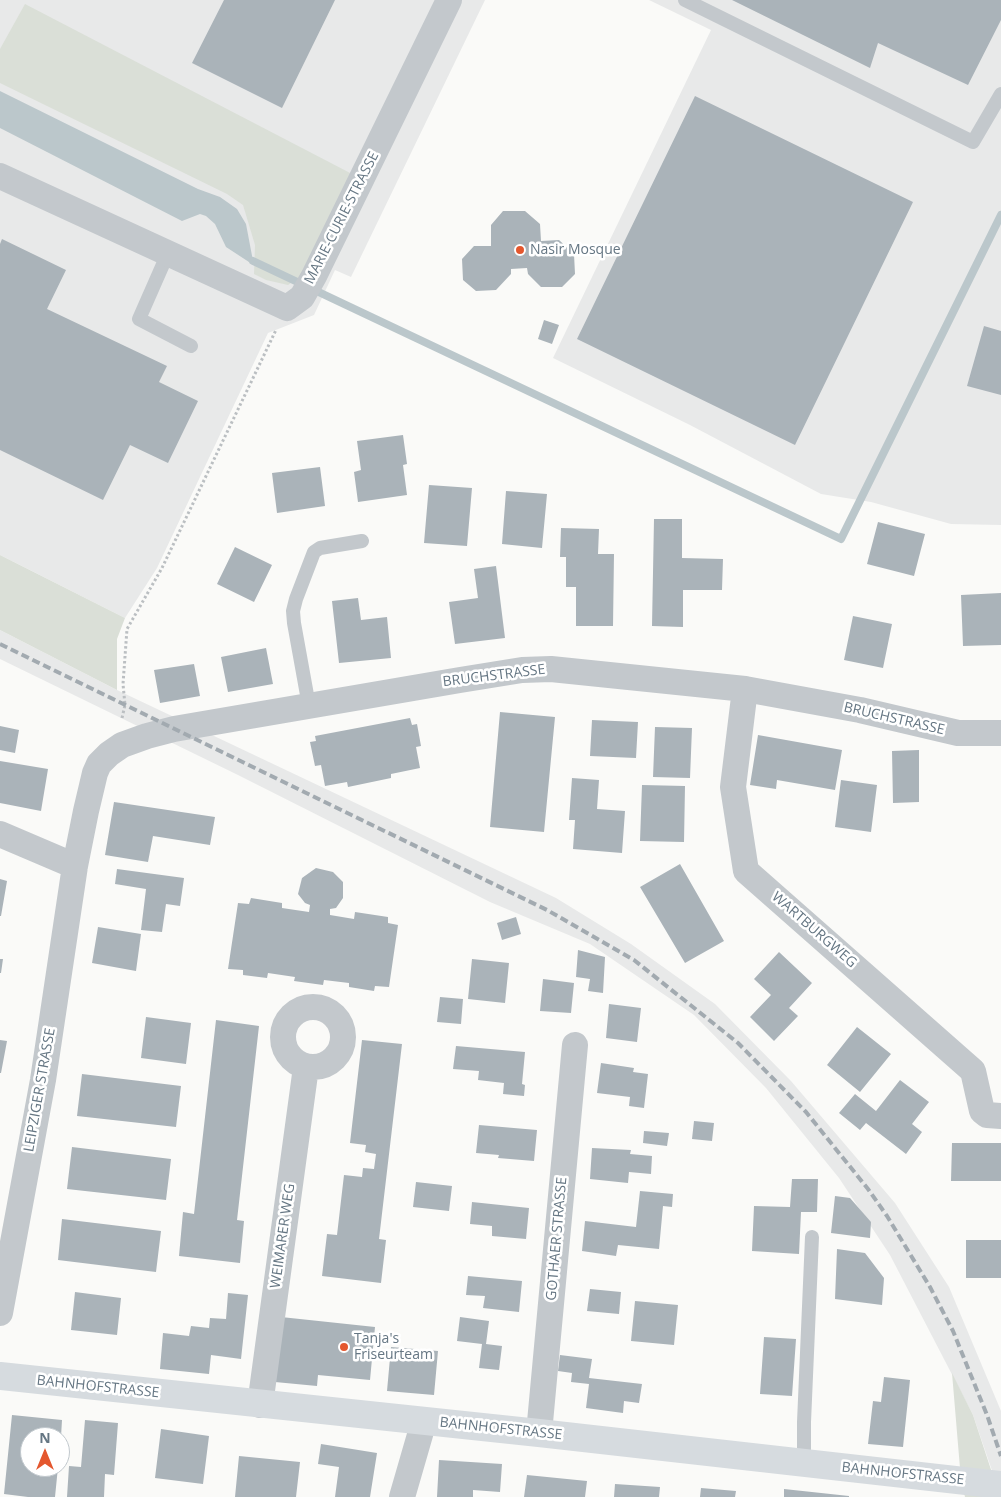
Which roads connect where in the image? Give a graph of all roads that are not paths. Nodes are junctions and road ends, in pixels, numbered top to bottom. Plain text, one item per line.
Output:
1 (449, 0) edge
2 (685, 0) edge
3 (1001, 94) edge
4 (0, 176) edge
5 (168, 253) junction
6 (190, 346) dead end
7 (362, 541) dead end
8 (745, 689) junction
9 (309, 706) junction
10 (1001, 733) edge
11 (0, 834) edge
12 (75, 866) junction
13 (575, 1045) dead end
14 (306, 1067) dead end
15 (1001, 1116) edge
16 (812, 1237) dead end
17 (0, 1313) edge
18 (0, 1376) edge
19 (260, 1405) junction
20 (424, 1421) junction
21 (539, 1434) junction
22 (804, 1463) junction
23 (1001, 1485) edge
24 (402, 1497) edge

1 - 5 street, MARIE-CURIE-STRASSE
2 - 3 lane
4 - 5 street
5 - 6 lane
7 - 9 lane
8 - 9 street, BRUCHSTRASSE
8 - 10 street, BRUCHSTRASSE
8 - 15 street, WARTBURGWEG
9 - 12 street, BRUCHSTRASSE
11 - 12 street
12 - 17 street, LEIPZIGER STRASSE
13 - 21 street, GOTHAER STRASSE
14 - 19 street, WEIMARER WEG
16 - 22 lane
18 - 19 street, BAHNHOFSTRASSE
19 - 20 street, BAHNHOFSTRASSE
20 - 21 street, BAHNHOFSTRASSE
20 - 24 street
21 - 22 street, BAHNHOFSTRASSE
22 - 23 street, BAHNHOFSTRASSE

